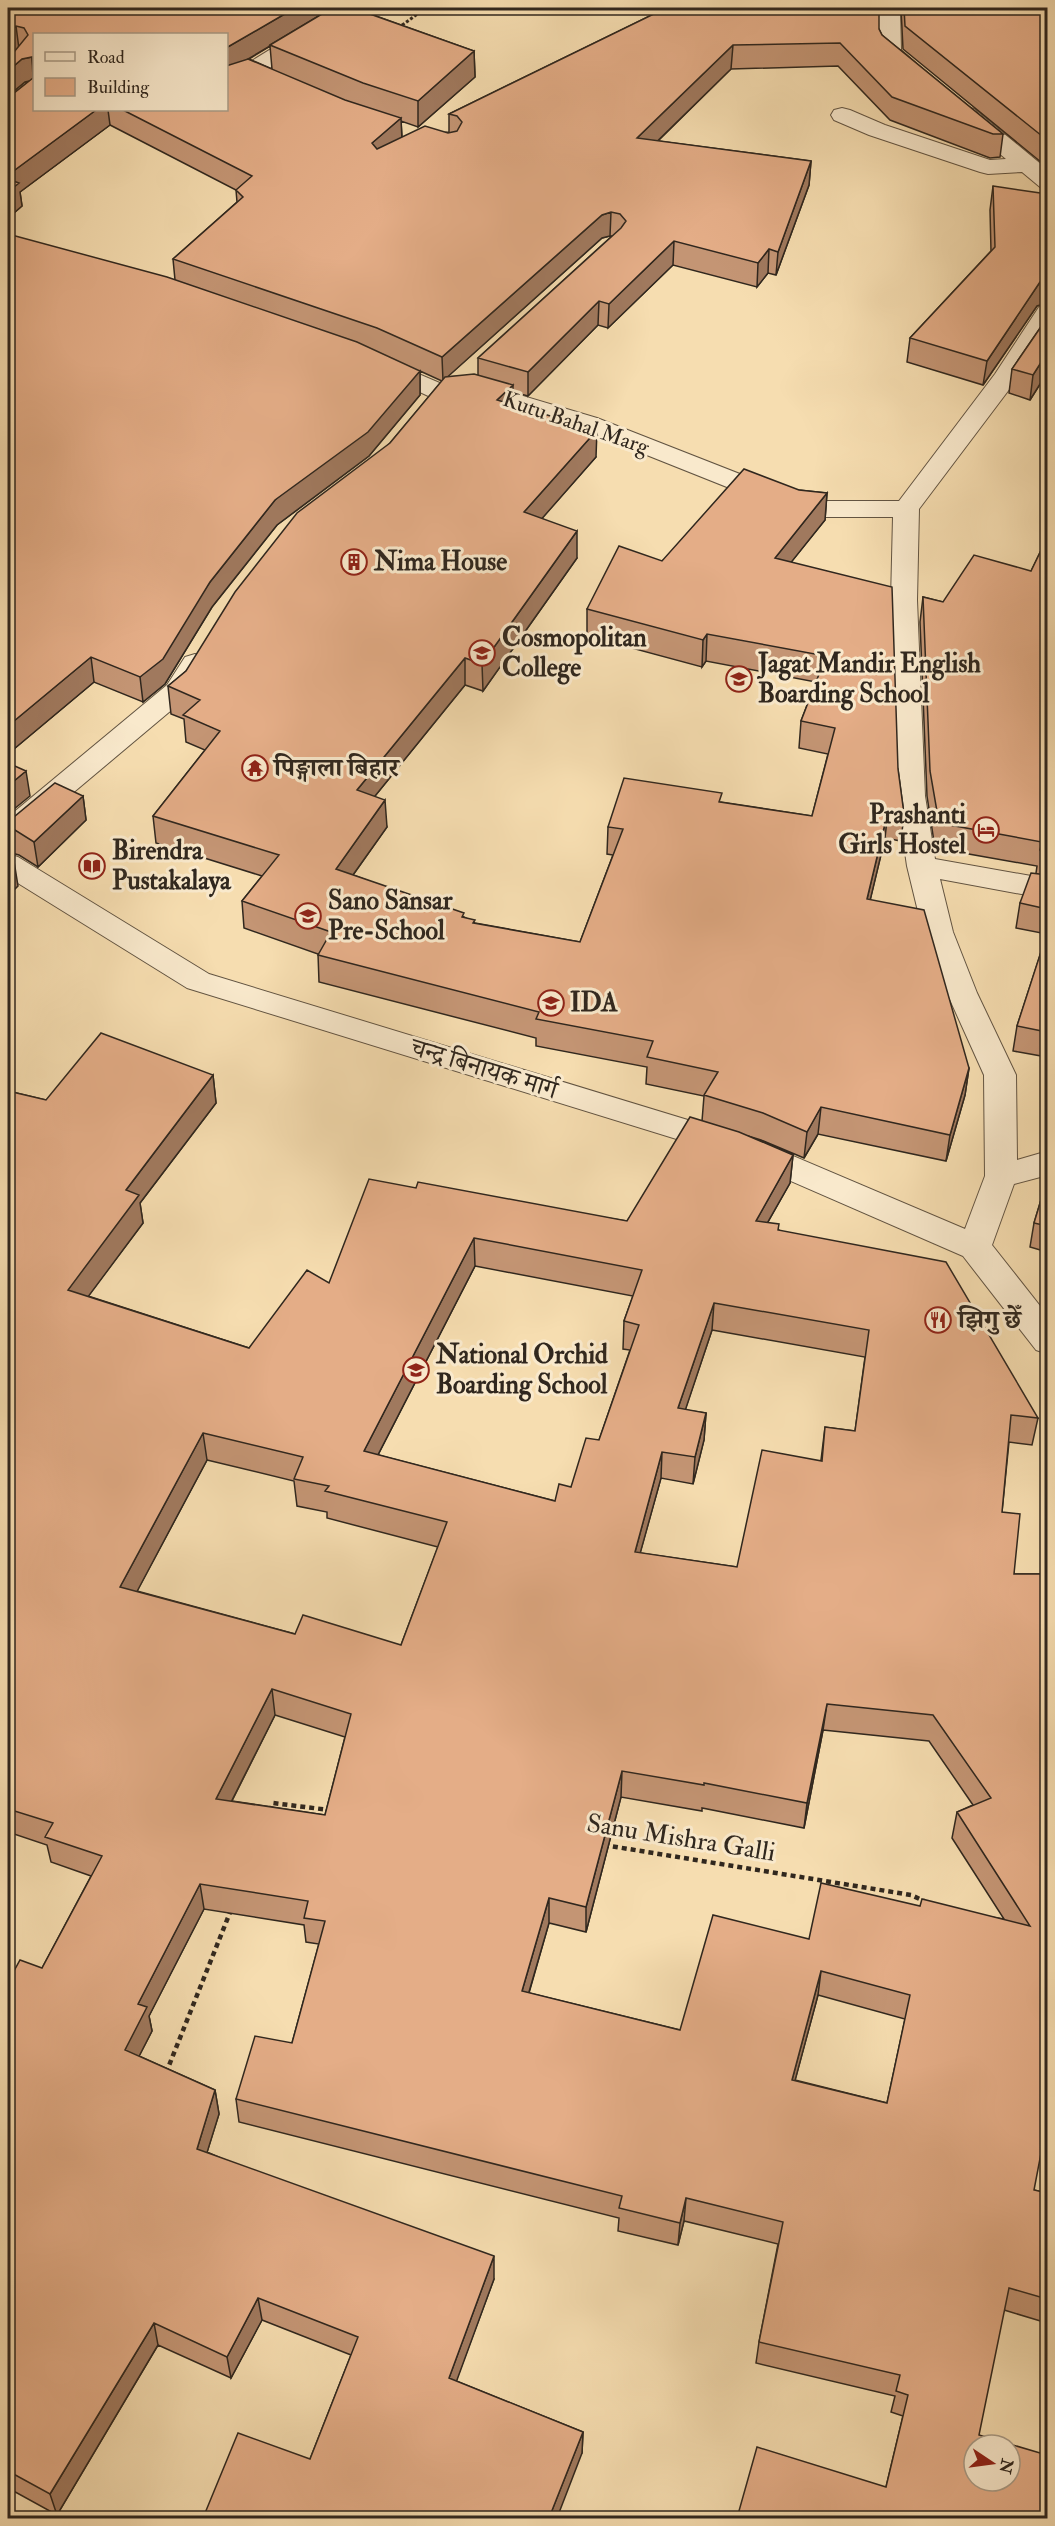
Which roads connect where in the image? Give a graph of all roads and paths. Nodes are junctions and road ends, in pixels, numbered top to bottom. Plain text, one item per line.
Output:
1 (426, 8) edge
2 (889, 8) edge
3 (321, 28) edge
4 (398, 29) edge
5 (9, 71) edge
6 (250, 72) junction
7 (228, 81) edge
8 (274, 83) edge
9 (33, 88) edge
10 (33, 90) edge
11 (16, 103) edge
12 (842, 115) dead end
13 (1028, 165) junction
14 (1047, 182) edge
15 (1047, 312) edge
16 (357, 355) edge
17 (478, 365) dead end
18 (436, 399) junction
19 (906, 509) junction
20 (207, 643) edge
21 (8, 832) edge
22 (8, 864) edge
23 (922, 866) junction
24 (1047, 889) edge
25 (1047, 1163) edge
26 (1001, 1176) junction
27 (975, 1247) junction
28 (1047, 1341) edge
29 (331, 1810) edge
30 (269, 1815) edge
31 (599, 1844) edge
32 (234, 1903) edge
33 (933, 1905) edge
34 (163, 2080) edge

1 - 4 path
2 - 13 street
3 - 6 street
5 - 9 street
6 - 7 street
6 - 8 street
10 - 11 street
12 - 13 street
13 - 14 street
15 - 19 street
16 - 18 street
17 - 18 street
18 - 19 street, Kutu Bahal Marg
19 - 23 street
20 - 21 street
22 - 27 street, चन्द्र बिनायक मार्ग
23 - 24 street
23 - 26 street
25 - 26 street
26 - 27 street
27 - 28 street, चन्द्र बिनायक मार्ग
29 - 30 path
31 - 33 path, Sanu Mishra Galli
32 - 34 path

